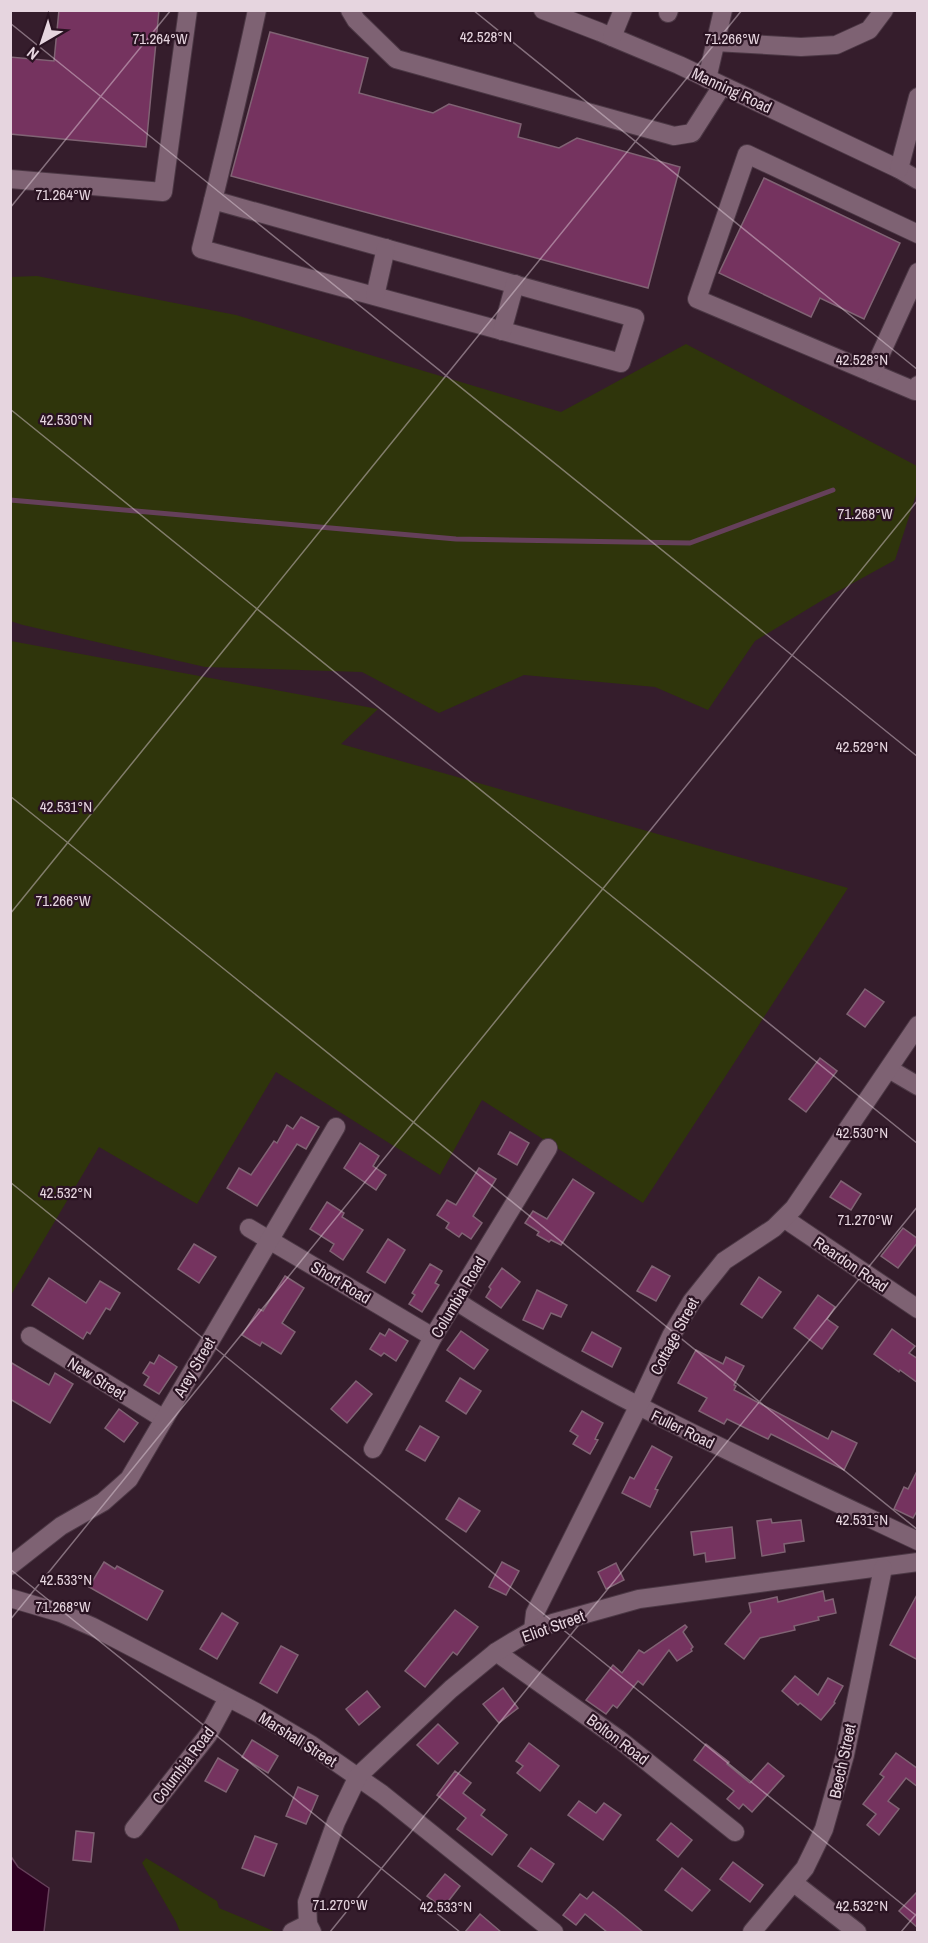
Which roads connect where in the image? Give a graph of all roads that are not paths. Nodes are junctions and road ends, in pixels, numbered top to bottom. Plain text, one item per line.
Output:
1 (188, 10) edge
2 (257, 10) edge
3 (350, 10) edge
4 (543, 10) edge
5 (624, 10) edge
6 (723, 10) edge
7 (884, 10) edge
8 (612, 37) junction
9 (715, 42) junction
10 (715, 82) junction
11 (918, 97) edge
12 (899, 169) junction
13 (10, 179) edge
14 (918, 180) edge
15 (213, 200) junction
16 (918, 234) edge
17 (386, 248) junction
18 (918, 272) edge
19 (515, 284) junction
20 (375, 296) junction
21 (502, 331) junction
22 (872, 372) junction
23 (918, 385) edge
24 (918, 1025) edge
25 (889, 1069) junction
26 (918, 1086) edge
27 (336, 1127) dead end
28 (548, 1148) dead end
29 (785, 1219) junction
30 (249, 1228) dead end
31 (270, 1240) junction
32 (456, 1301) junction
33 (918, 1309) edge
34 (30, 1336) dead end
35 (433, 1337) junction
36 (638, 1407) junction
37 (164, 1419) junction
38 (373, 1449) dead end
39 (918, 1541) edge
40 (918, 1562) edge
41 (10, 1566) edge
42 (883, 1568) junction
43 (10, 1598) edge
44 (533, 1630) junction
45 (496, 1652) junction
46 (228, 1698) junction
47 (358, 1776) junction
48 (134, 1828) dead end
49 (735, 1832) dead end
50 (794, 1883) junction
51 (304, 1930) edge
52 (554, 1932) edge
53 (752, 1932) edge
54 (857, 1932) edge

1 - 13 street
2 - 15 street
3 - 10 street
4 - 8 street, Manning Road
5 - 8 street
6 - 9 street
7 - 9 street
8 - 10 street, Manning Road
9 - 10 street
10 - 12 street, Manning Road
11 - 12 street
12 - 14 street, Manning Road
15 - 17 street
15 - 20 street
16 - 22 street
17 - 19 street
17 - 20 street
18 - 22 street
19 - 21 street
19 - 21 street
20 - 21 street
22 - 23 street
24 - 25 street, Cottage Street
25 - 26 street
25 - 29 street, Cottage Street
27 - 31 street, Arey Street
28 - 32 street, Columbia Road
29 - 33 street, Reardon Road
29 - 36 street, Cottage Street
30 - 31 street, Short Road
31 - 35 street, Short Road
31 - 37 street, Arey Street
32 - 35 street, Columbia Road
32 - 36 street, Fuller Road
34 - 37 street, New Street
35 - 38 street, Columbia Road
36 - 39 street, Fuller Road
36 - 44 street, Cottage Street
37 - 41 street, Arey Street
40 - 42 street, Eliot Street
42 - 44 street, Eliot Street
42 - 50 street, Beech Street
43 - 46 street, Marshall Street
44 - 45 street, Eliot Street
45 - 47 street, Eliot Street
45 - 49 street, Bolton Road
46 - 47 street, Marshall Street
46 - 48 street, Columbia Road
47 - 51 street, Eliot Street
47 - 52 street, Marshall Street
50 - 53 street, Beech Street
50 - 54 street

